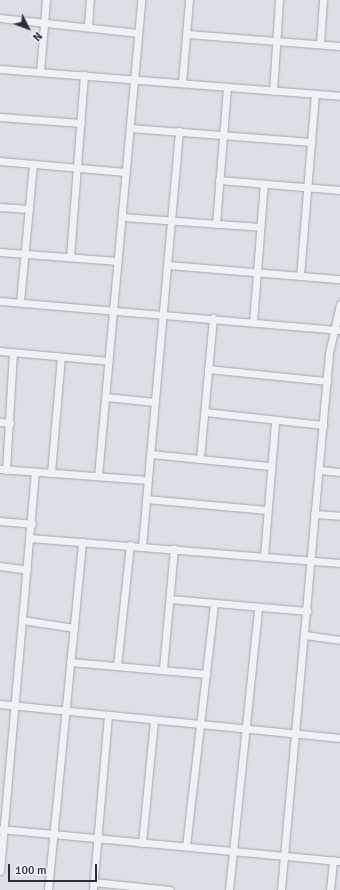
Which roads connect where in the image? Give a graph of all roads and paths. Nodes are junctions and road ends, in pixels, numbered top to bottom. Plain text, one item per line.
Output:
1 (46, 0) edge
2 (90, 0) edge
3 (141, 0) edge
4 (189, 0) edge
5 (279, 0) edge
6 (322, 0) edge
7 (0, 18) edge
8 (44, 23) junction
9 (88, 26) junction
10 (138, 33) junction
11 (187, 34) junction
12 (276, 40) junction
13 (320, 44) junction
14 (340, 46) edge
15 (0, 69) edge
16 (40, 72) junction
17 (84, 75) junction
18 (134, 79) junction
19 (182, 83) junction
20 (227, 87) junction
21 (272, 91) junction
22 (315, 94) junction
23 (340, 96) edge
24 (0, 117) edge
25 (81, 123) junction
26 (130, 128) junction
27 (179, 131) junction
28 (223, 135) junction
29 (311, 142) junction
30 (0, 161) edge
31 (33, 164) junction
32 (78, 168) junction
33 (126, 172) junction
34 (219, 180) junction
35 (264, 183) junction
36 (308, 186) junction
37 (340, 190) edge
38 (0, 207) edge
39 (29, 209) junction
40 (122, 217) junction
41 (171, 220) junction
42 (216, 224) junction
43 (260, 227) junction
44 (0, 252) edge
45 (24, 255) junction
46 (70, 257) junction
47 (118, 261) junction
48 (168, 265) junction
49 (256, 273) junction
50 (300, 276) junction
51 (340, 279) edge
52 (0, 301) edge
53 (20, 302) junction
54 (340, 304) edge
55 (114, 310) junction
56 (164, 315) junction
57 (213, 318) junction
58 (253, 322) junction
59 (337, 330) edge
60 (0, 352) edge
61 (13, 353) junction
62 (61, 357) junction
63 (109, 361) junction
64 (208, 369) junction
65 (326, 380) junction
66 (106, 397) junction
67 (155, 402) junction
68 (205, 412) junction
69 (275, 421) junction
70 (0, 422) edge
71 (10, 423) junction
72 (323, 425) junction
73 (151, 454) junction
74 (200, 458) junction
75 (270, 466) junction
76 (3, 470) edge
77 (320, 470) junction
78 (35, 472) junction
79 (52, 472) junction
80 (340, 472) edge
81 (98, 476) junction
82 (148, 480) junction
83 (146, 499) junction
84 (266, 510) junction
85 (314, 514) junction
86 (340, 516) edge
87 (0, 521) edge
88 (32, 524) junction
89 (30, 538) junction
90 (82, 542) junction
91 (130, 545) junction
92 (142, 546) junction
93 (174, 549) junction
94 (264, 556) junction
95 (312, 560) junction
96 (340, 563) edge
97 (0, 566) edge
98 (27, 570) junction
99 (170, 599) junction
100 (214, 604) junction
101 (258, 607) junction
102 (307, 611) junction
103 (22, 620) junction
104 (74, 628) junction
105 (305, 635) junction
106 (340, 640) edge
107 (70, 662) junction
108 (118, 666) junction
109 (163, 669) junction
110 (206, 674) junction
111 (0, 704) edge
112 (15, 706) junction
113 (64, 711) junction
114 (108, 716) junction
115 (154, 721) junction
116 (199, 726) junction
117 (246, 730) junction
118 (296, 735) junction
119 (340, 738) edge
120 (2, 830) edge
121 (54, 834) junction
122 (98, 838) junction
123 (142, 843) junction
124 (186, 846) junction
125 (232, 850) junction
126 (284, 857) junction
127 (336, 861) edge
128 (0, 871) edge
129 (93, 886) edge
130 (138, 889) edge
131 (48, 890) edge
132 (170, 890) edge
133 (229, 890) edge
134 (281, 890) edge
135 (330, 890) edge

1 - 8 street
2 - 9 street
3 - 10 street
4 - 11 street
5 - 12 street
6 - 13 street
7 - 8 street
8 - 9 street
8 - 16 street
9 - 10 street
10 - 18 street
11 - 12 street
11 - 19 street
12 - 13 street
12 - 21 street
13 - 14 street
15 - 16 street
16 - 17 street
17 - 18 street
17 - 25 street
18 - 19 street
18 - 26 street
19 - 20 street
20 - 21 street
20 - 28 street
21 - 22 street
22 - 23 street
22 - 29 street
24 - 25 street
25 - 32 street
26 - 27 street
26 - 33 street
27 - 28 street
27 - 41 street
28 - 29 street
28 - 34 street
29 - 36 street
30 - 31 street
31 - 32 street
31 - 39 street
32 - 33 street
32 - 46 street
33 - 40 street
34 - 35 street
34 - 42 street
35 - 36 street
35 - 43 street
36 - 37 street
36 - 50 street
38 - 39 street
39 - 45 street
40 - 41 street
40 - 47 street
41 - 42 street
41 - 48 street
42 - 43 street
43 - 49 street
44 - 45 street
45 - 46 street
45 - 53 street
46 - 47 street
47 - 55 street
48 - 49 street
48 - 56 street
49 - 50 street
49 - 58 street
50 - 51 street
52 - 53 street
53 - 55 street
54 - 59 street
55 - 56 street
55 - 63 street
56 - 57 street
56 - 67 street
57 - 58 street
57 - 64 street
58 - 59 street
59 - 65 street
60 - 61 street
61 - 62 street
61 - 71 street
62 - 63 street
62 - 79 street
63 - 66 street
64 - 65 street
64 - 68 street
65 - 72 street
66 - 67 street
66 - 81 street
67 - 73 street
68 - 69 street
68 - 74 street
69 - 72 street
69 - 75 street
70 - 71 street
71 - 76 street
72 - 77 street
73 - 74 street
73 - 82 street
74 - 75 street
75 - 84 street
76 - 78 street
77 - 80 street
77 - 85 street
78 - 79 street
78 - 88 street
79 - 81 street
81 - 82 street
82 - 83 street
83 - 84 street
83 - 92 street
84 - 94 street
85 - 86 street
85 - 95 street
87 - 88 street
88 - 89 street
89 - 90 street
89 - 98 street
90 - 91 street
90 - 104 street
91 - 92 street
91 - 108 street
92 - 93 street
93 - 94 street
93 - 99 street
94 - 95 street
95 - 96 street
95 - 102 street
97 - 98 street
98 - 103 street
99 - 100 street
99 - 109 street
100 - 101 street
100 - 110 street
101 - 102 street
101 - 117 street
102 - 105 street
103 - 104 street
103 - 112 street
104 - 107 street
105 - 106 street
105 - 118 street
107 - 108 street
107 - 113 street
108 - 109 street
109 - 110 street
110 - 116 street
111 - 112 street
112 - 113 street
112 - 120 street
113 - 114 street
113 - 121 street
114 - 115 street
114 - 122 street
115 - 116 street
115 - 123 street
116 - 117 street
116 - 124 street
117 - 118 street
117 - 125 street
118 - 119 street
118 - 126 street
120 - 121 street
120 - 128 street
121 - 122 street
121 - 131 street
122 - 123 street
122 - 129 street
123 - 124 street
124 - 125 street
125 - 126 street
125 - 133 street
126 - 127 street
126 - 134 street
127 - 135 street
129 - 130 street
130 - 132 street

